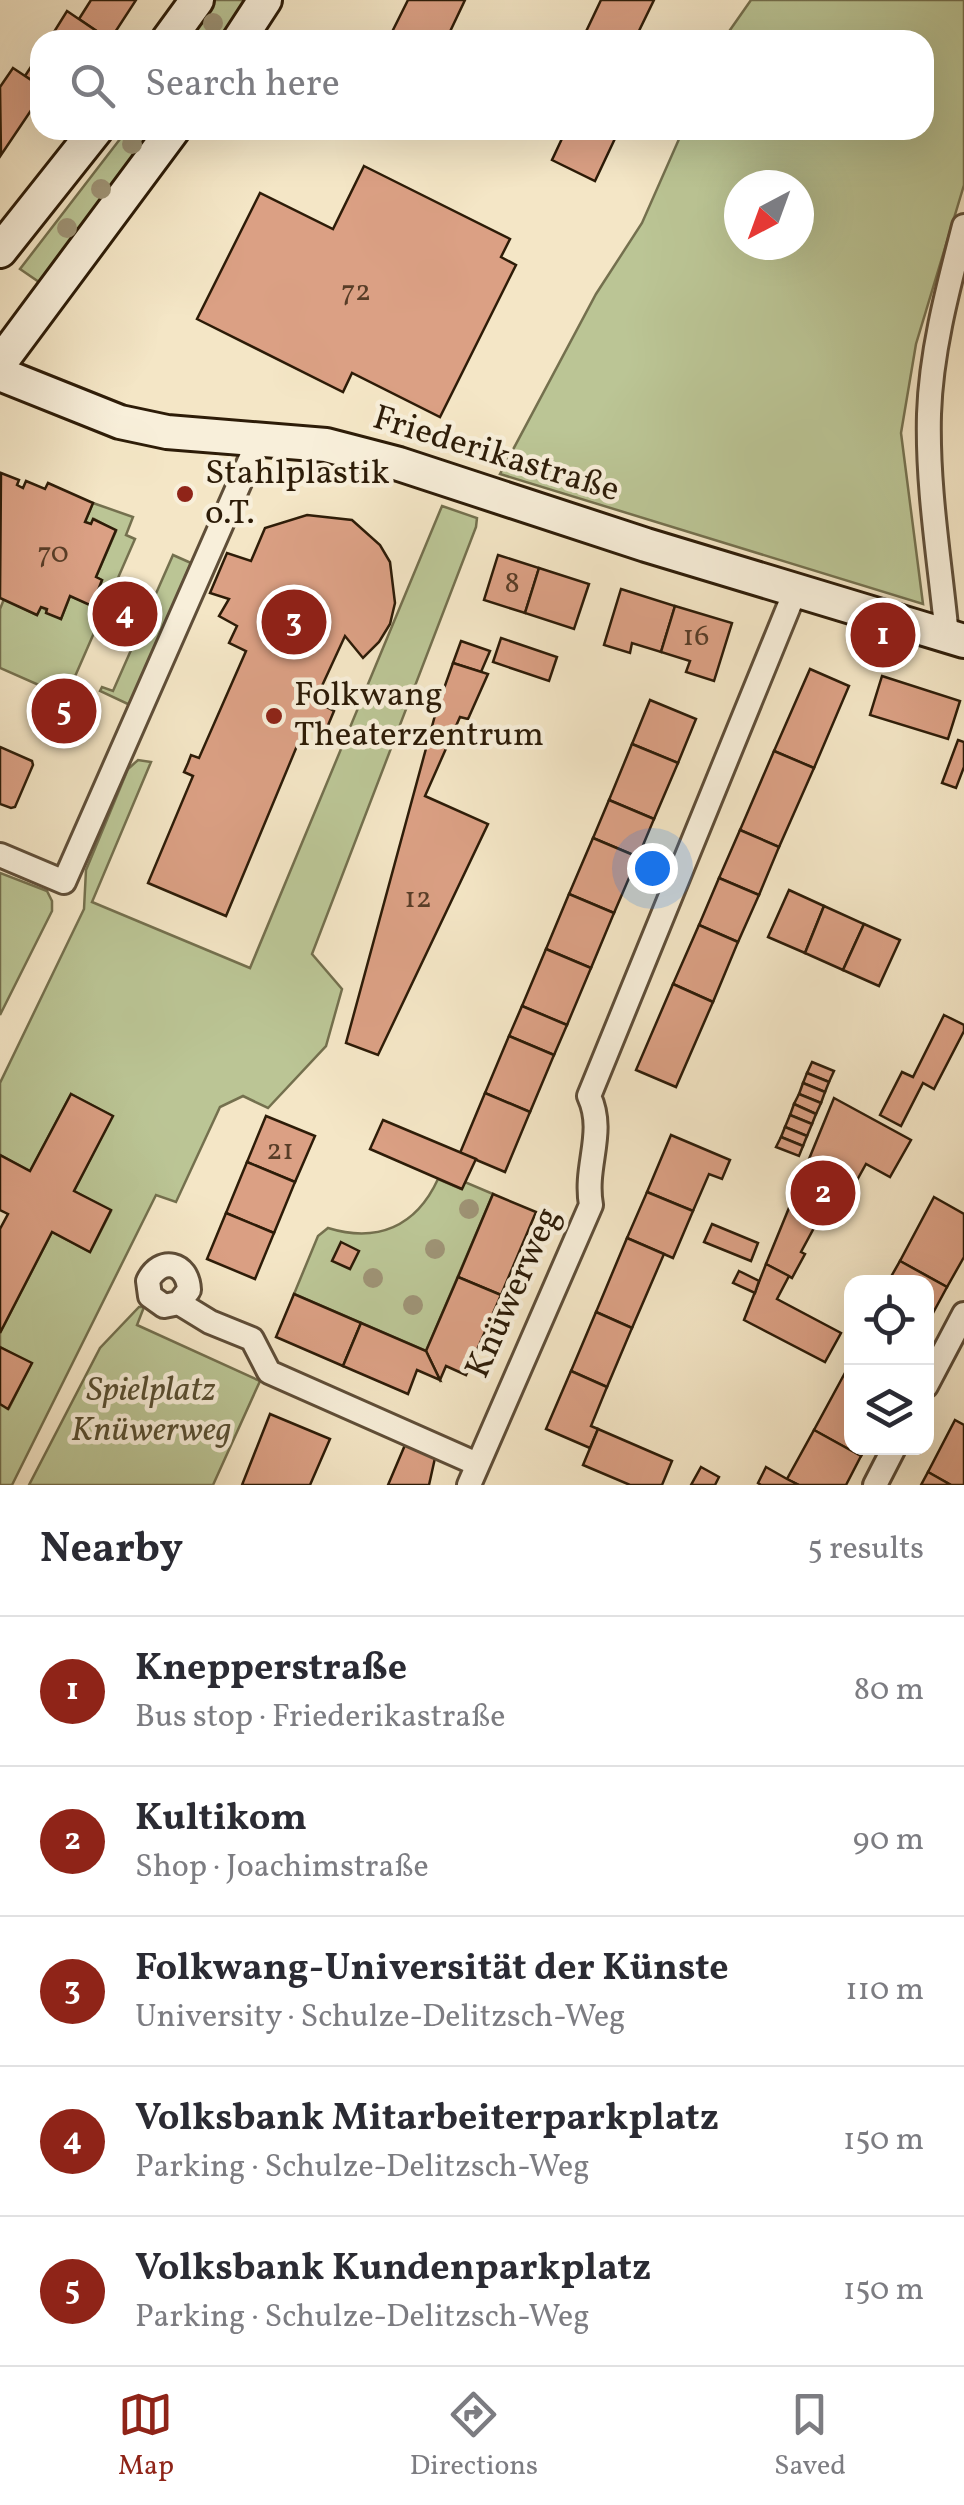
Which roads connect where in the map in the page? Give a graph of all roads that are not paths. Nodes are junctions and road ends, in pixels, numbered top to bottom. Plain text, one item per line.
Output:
1 (197, 0) edge
2 (266, 0) edge
3 (175, 30) edge
4 (246, 30) edge
5 (88, 140) edge
6 (166, 140) edge
7 (964, 226) edge
8 (0, 251) edge
9 (0, 362) edge
10 (0, 374) edge
11 (260, 438) junction
12 (796, 589) junction
13 (956, 638) edge
14 (0, 856) edge
15 (180, 1303) dead end
16 (964, 1314) edge
17 (934, 1371) edge
18 (890, 1455) edge
19 (477, 1478) edge
20 (874, 1485) edge

1 - 3 street
2 - 4 street
5 - 8 street
6 - 9 street
7 - 13 street
10 - 11 street, Friederikastraße
11 - 12 street, Friederikastraße
11 - 14 street
12 - 13 street, Friederikastraße
12 - 19 street, Knüwerweg
15 - 19 street, Knüwerweg
16 - 17 street
18 - 20 street

